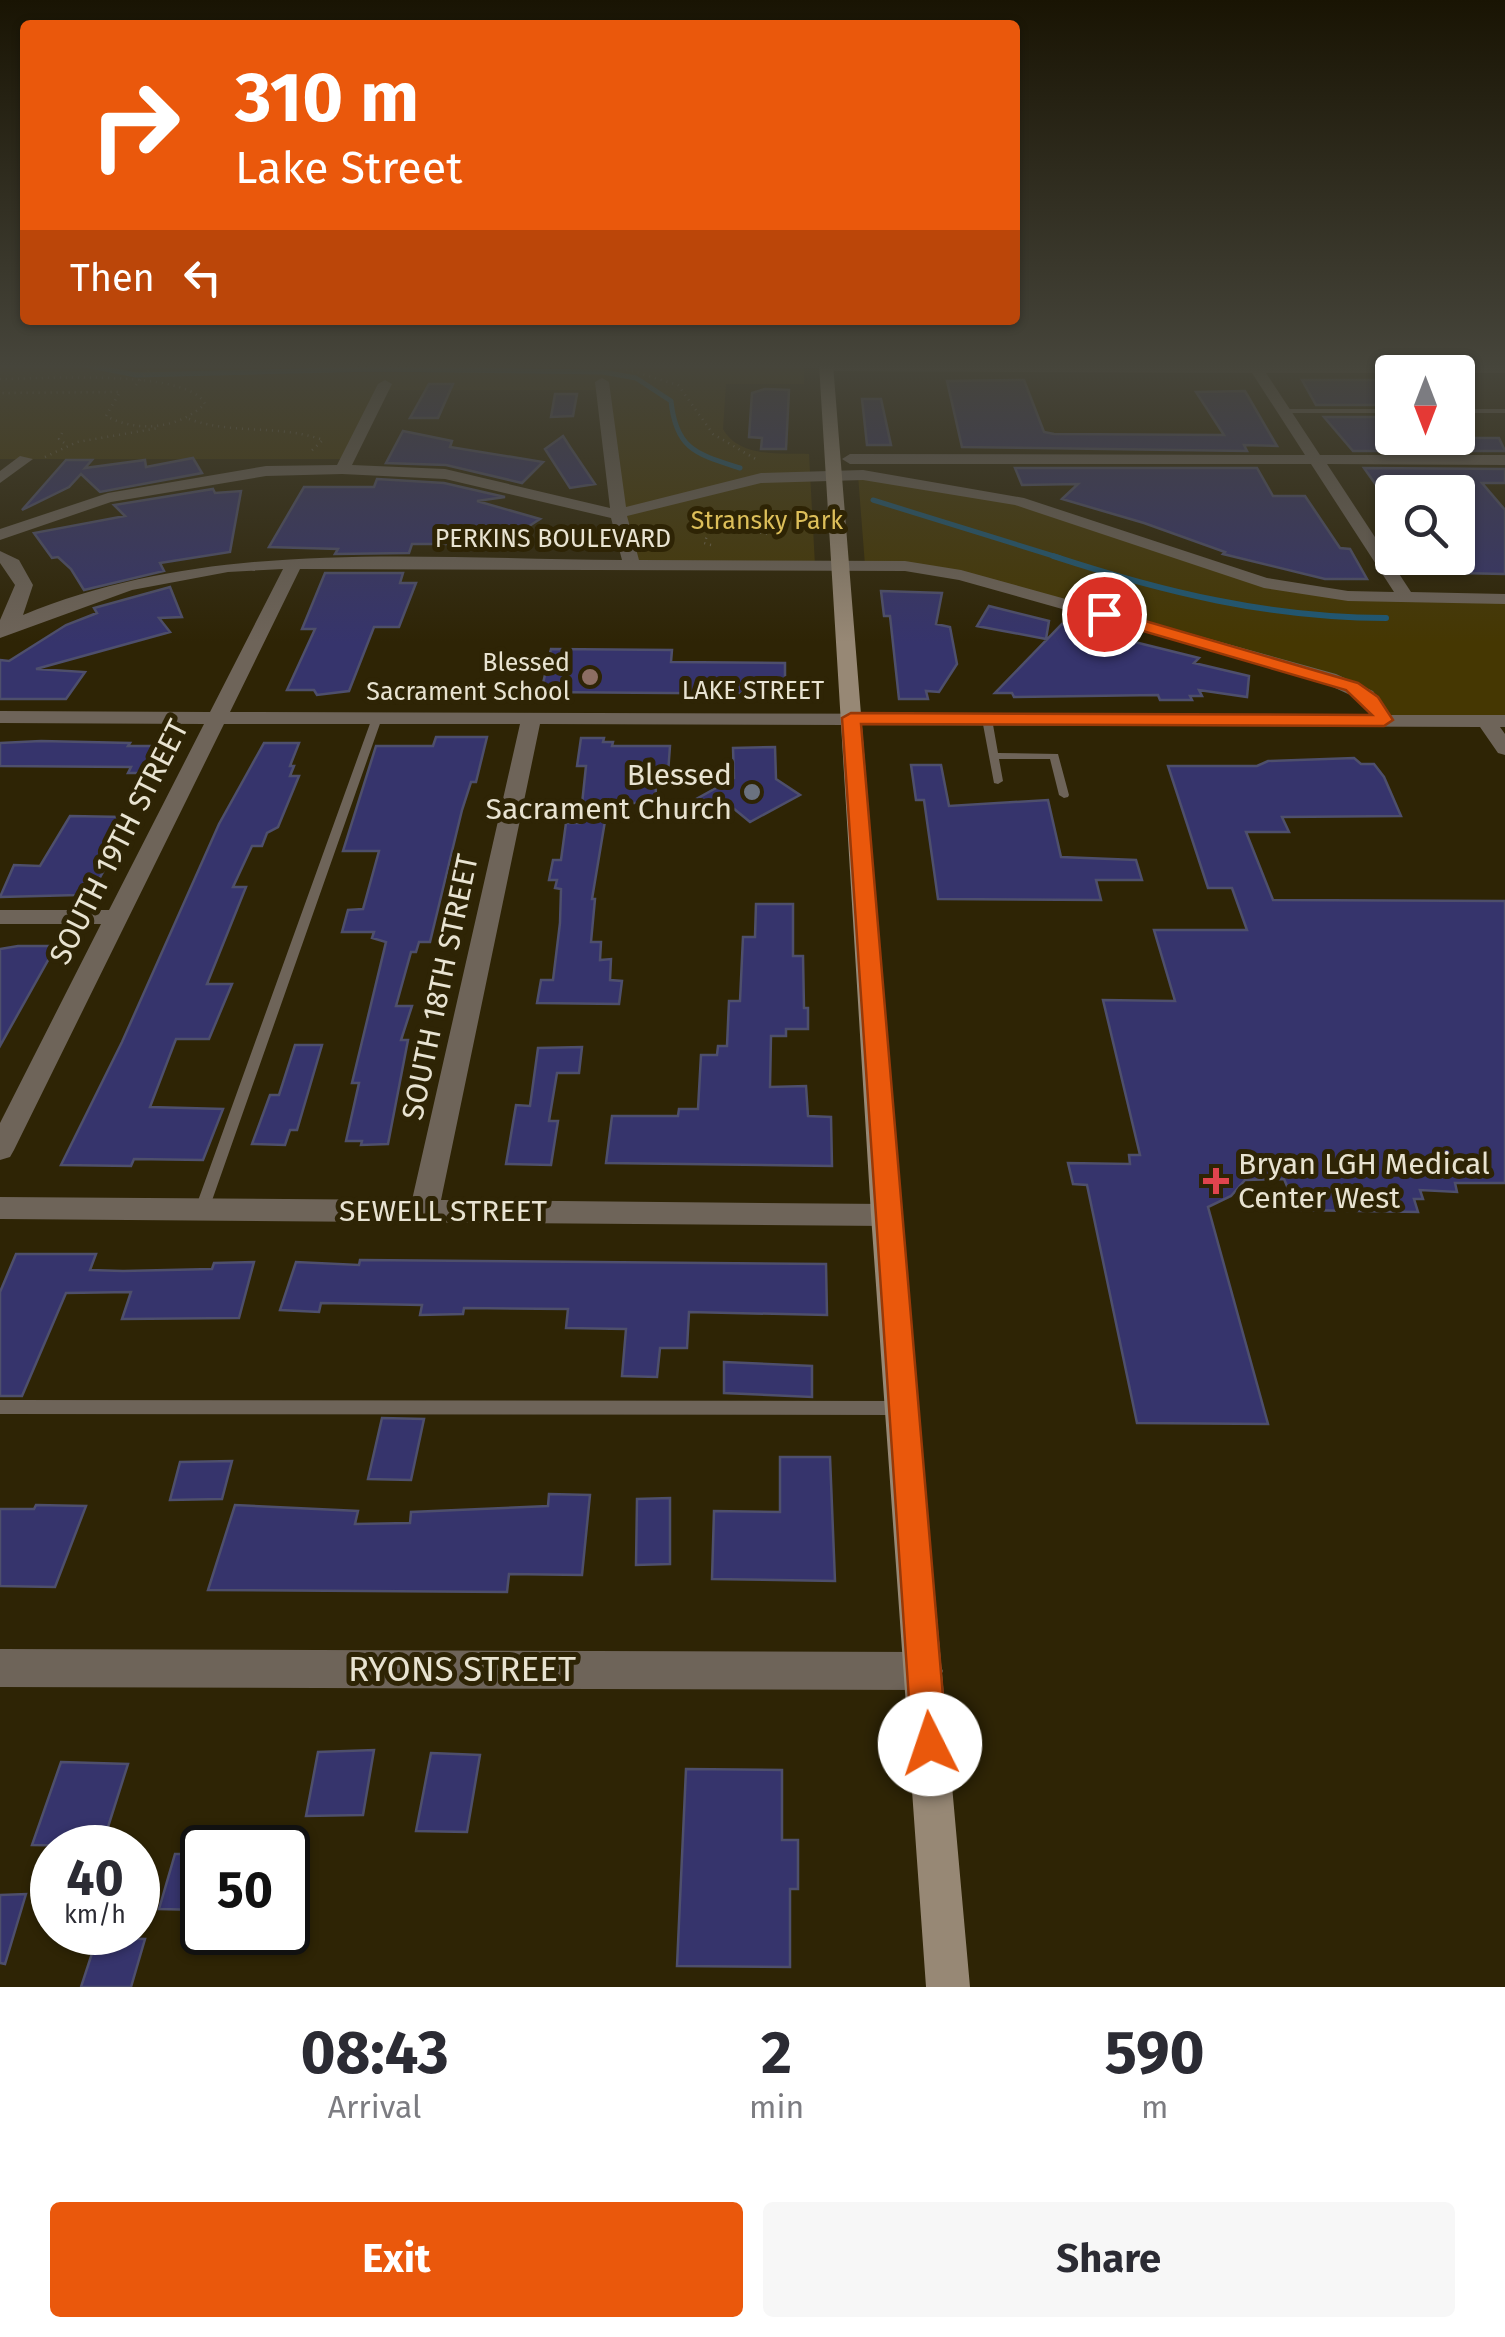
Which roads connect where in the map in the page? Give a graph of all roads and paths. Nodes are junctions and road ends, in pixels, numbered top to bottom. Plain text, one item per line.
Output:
1 (40, 457) edge
2 (310, 457) edge
3 (348, 457) edge
4 (610, 457) edge
5 (748, 457) edge
6 (832, 457) edge
7 (1314, 457) edge
8 (34, 459) joint
9 (931, 459) junction
10 (1316, 460) junction
11 (1505, 460) edge
12 (306, 462) dead end
13 (833, 467) junction
14 (342, 468) junction
15 (767, 469) dead end
16 (0, 478) edge
17 (927, 482) junction
18 (685, 508) dead end
19 (617, 514) junction
20 (712, 525) junction
21 (0, 535) edge
22 (775, 535) dead end
23 (714, 546) dead end
24 (0, 556) edge
25 (295, 564) junction
26 (632, 564) junction
27 (841, 565) junction
28 (1406, 597) junction
29 (1505, 599) edge
30 (0, 630) edge
31 (0, 717) edge
32 (218, 717) junction
33 (377, 718) junction
34 (531, 718) junction
35 (851, 718) junction
36 (987, 719) junction
37 (1384, 720) junction
38 (1496, 720) edge
39 (1505, 749) edge
40 (994, 756) junction
41 (998, 781) dead end
42 (1064, 795) dead end
43 (0, 917) edge
44 (118, 917) junction
45 (0, 1150) edge
46 (0, 1208) edge
47 (202, 1209) junction
48 (424, 1211) junction
49 (886, 1215) junction
50 (0, 1407) edge
51 (902, 1408) junction
52 (0, 1668) edge
53 (924, 1671) junction
54 (948, 1987) edge

1 - 8 path
2 - 12 path
3 - 14 street
4 - 19 street
5 - 15 path
6 - 13 main road
7 - 10 street
8 - 16 street
9 - 10 street
9 - 13 street
9 - 17 street
10 - 11 street
10 - 28 street
13 - 17 street
13 - 19 street
13 - 27 main road
14 - 19 street
14 - 21 street
17 - 28 street
18 - 20 path
19 - 26 street
20 - 22 path
20 - 23 path
24 - 30 street
25 - 26 street, PERKINS BOULEVARD
25 - 30 street, PERKINS BOULEVARD
25 - 32 street, SOUTH 19TH STREET
26 - 27 street, PERKINS BOULEVARD
27 - 35 main road
27 - 37 street, PERKINS BOULEVARD
28 - 29 street
31 - 32 street, LAKE STREET
32 - 33 street, LAKE STREET
32 - 44 street, SOUTH 19TH STREET
33 - 34 street, LAKE STREET
33 - 47 lane
34 - 35 street, LAKE STREET
34 - 48 street, SOUTH 18TH STREET
35 - 36 street, LAKE STREET
35 - 49 main road
36 - 37 street, LAKE STREET
36 - 40 lane
37 - 38 street, LAKE STREET
38 - 39 street
40 - 41 lane
40 - 42 lane
43 - 44 street
44 - 45 street, SOUTH 19TH STREET
46 - 47 street, SEWELL STREET
47 - 48 street, SEWELL STREET
48 - 49 street, SEWELL STREET
49 - 51 main road
50 - 51 lane
51 - 53 main road
52 - 53 street, RYONS STREET
53 - 54 main road

